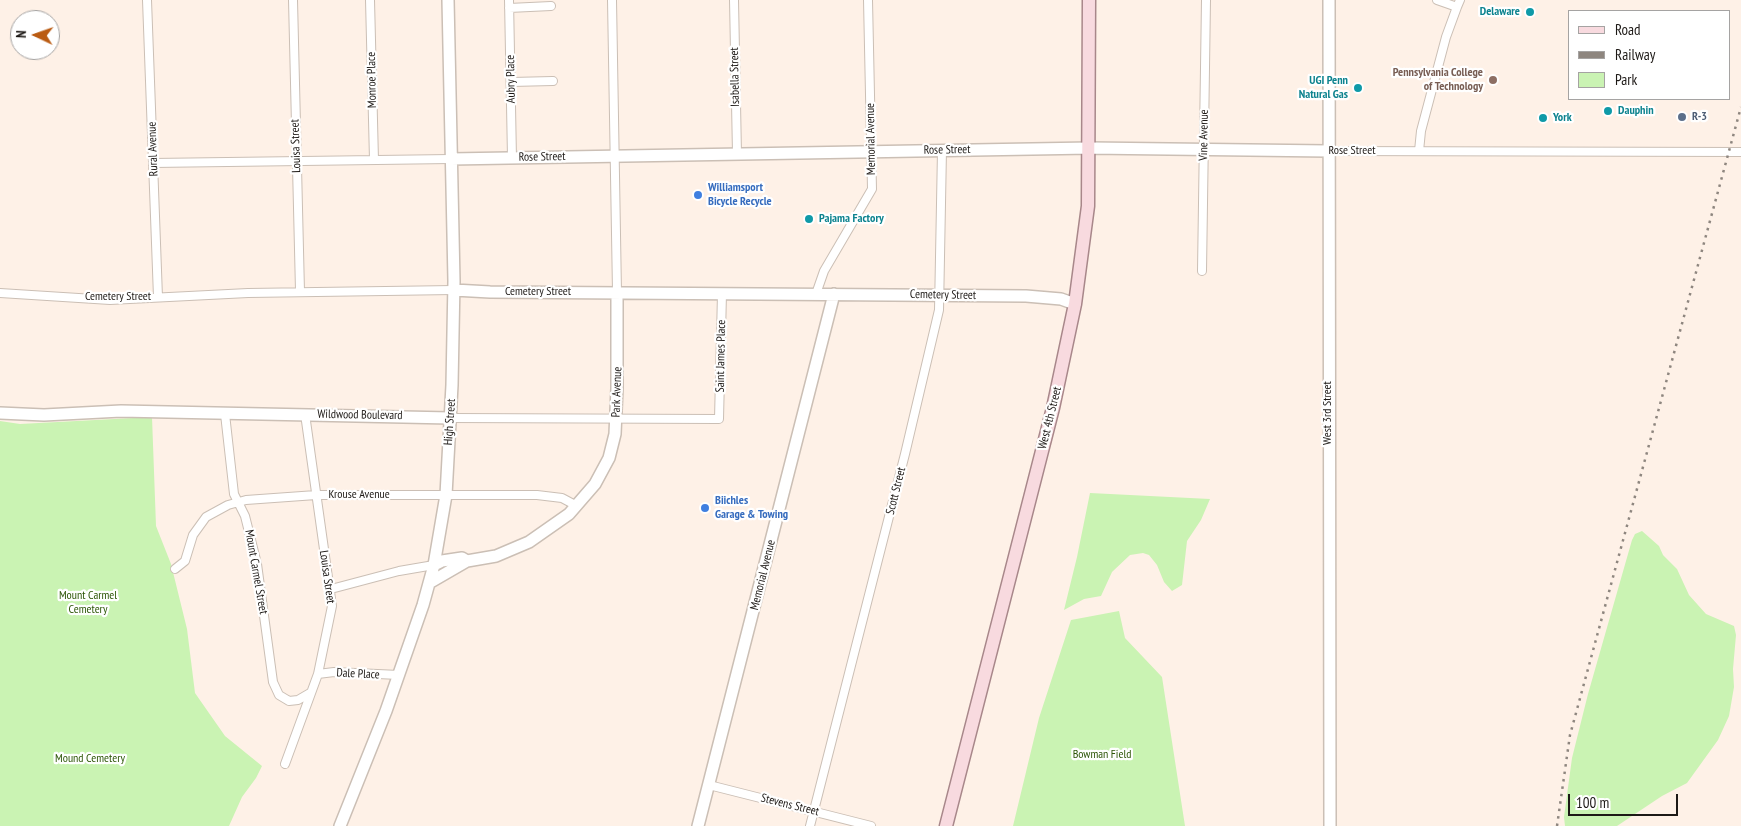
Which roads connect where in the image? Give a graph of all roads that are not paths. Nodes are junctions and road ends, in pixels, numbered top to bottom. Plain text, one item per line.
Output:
1 (147, 0) edge
2 (293, 0) edge
3 (370, 0) edge
4 (448, 0) edge
5 (612, 0) edge
6 (734, 0) edge
7 (868, 0) edge
8 (1090, 0) edge
9 (1206, 0) edge
10 (1329, 0) edge
11 (1436, 0) edge
12 (509, 4) edge
13 (1458, 4) edge
14 (551, 6) dead end
15 (553, 81) dead end
16 (511, 82) junction
17 (1090, 148) junction
18 (942, 150) junction
19 (1204, 150) junction
20 (1328, 151) junction
21 (1419, 151) junction
22 (871, 152) junction
23 (1741, 152) edge
24 (737, 154) junction
25 (615, 156) junction
26 (512, 158) junction
27 (451, 159) junction
28 (374, 160) junction
29 (296, 161) junction
30 (153, 163) junction
31 (1202, 271) dead end
32 (454, 290) junction
33 (300, 291) junction
34 (618, 292) junction
35 (0, 293) edge
36 (722, 293) junction
37 (816, 294) junction
38 (834, 294) junction
39 (940, 295) junction
40 (158, 297) junction
41 (1075, 304) junction
42 (0, 413) edge
43 (225, 414) junction
44 (305, 414) junction
45 (450, 418) junction
46 (616, 418) junction
47 (719, 419) joint
48 (316, 495) junction
49 (446, 495) junction
50 (238, 502) junction
51 (577, 506) junction
52 (467, 561) junction
53 (434, 565) junction
54 (175, 569) dead end
55 (429, 582) junction
56 (331, 589) junction
57 (318, 674) junction
58 (399, 675) junction
59 (311, 692) junction
60 (285, 764) dead end
61 (709, 784) junction
62 (814, 811) junction
63 (340, 826) edge
64 (698, 826) edge
65 (810, 826) edge
66 (871, 826) edge
67 (946, 826) edge
68 (1330, 826) edge

1 - 30 street, Rural Avenue
2 - 29 street, Louisa Street
3 - 28 street, Monroe Place
4 - 27 street, High Street
5 - 25 street, Park Avenue
6 - 24 street, Isabella Street
7 - 22 street, Memorial Avenue
8 - 17 main road, West 4th Street
9 - 19 street, Vine Avenue
10 - 20 street, West 3rd Street
11 - 13 street
12 - 14 street
12 - 16 street, Aubry Place
13 - 21 street
15 - 16 street
16 - 26 street, Aubry Place
17 - 18 street, Rose Street
17 - 19 street, Rose Street
17 - 41 main road, West 4th Street
18 - 22 street, Rose Street
18 - 39 street, Scott Street
19 - 20 street, Rose Street
19 - 31 street, Vine Avenue
20 - 21 street, Rose Street
20 - 68 street, West 3rd Street
21 - 23 street, Rose Street
22 - 24 street, Rose Street
22 - 37 street, Memorial Avenue
24 - 25 street, Rose Street
25 - 26 street, Rose Street
25 - 34 street, Park Avenue
26 - 27 street, Rose Street
27 - 28 street, Rose Street
27 - 32 street, High Street
28 - 29 street, Rose Street
29 - 30 street, Rose Street
29 - 33 street, Louisa Street
30 - 40 street, Rural Avenue
32 - 33 street, Cemetery Street
32 - 34 street, Cemetery Street
32 - 45 street, High Street
33 - 40 street, Cemetery Street
34 - 36 street, Cemetery Street
34 - 46 street, Park Avenue
35 - 40 street, Cemetery Street
36 - 37 street, Cemetery Street
36 - 47 street, Saint James Place
37 - 38 street, Cemetery Street
38 - 39 street, Cemetery Street
38 - 61 street, Memorial Avenue
39 - 41 street, Cemetery Street
39 - 62 street, Scott Street
41 - 67 main road, West 4th Street
42 - 43 street, Wildwood Boulevard
43 - 44 street, Wildwood Boulevard
43 - 50 street, Mount Carmel Street
44 - 45 street, Wildwood Boulevard
44 - 48 street, Louisa Street
45 - 46 street, Wildwood Boulevard
45 - 49 street, High Street
46 - 47 street, Wildwood Boulevard
46 - 51 street, Park Avenue
48 - 49 street, Krouse Avenue
48 - 50 street, Krouse Avenue
48 - 56 street, Louisa Street
49 - 51 street, Krouse Avenue
49 - 53 street, High Street
50 - 54 street, Krouse Avenue
50 - 59 street, Mount Carmel Street
51 - 52 street, Park Avenue
52 - 53 street, Park Avenue
52 - 55 street
53 - 55 street, High Street
53 - 56 street, Park Avenue
55 - 58 street, High Street
56 - 57 street, Louisa Street
57 - 58 street, Dale Place
57 - 59 street, Louisa Street
58 - 63 street, High Street
59 - 60 street, Louisa Street
61 - 62 street, Stevens Street
61 - 64 street, Memorial Avenue
62 - 65 street, Scott Street
62 - 66 street, Stevens Street

